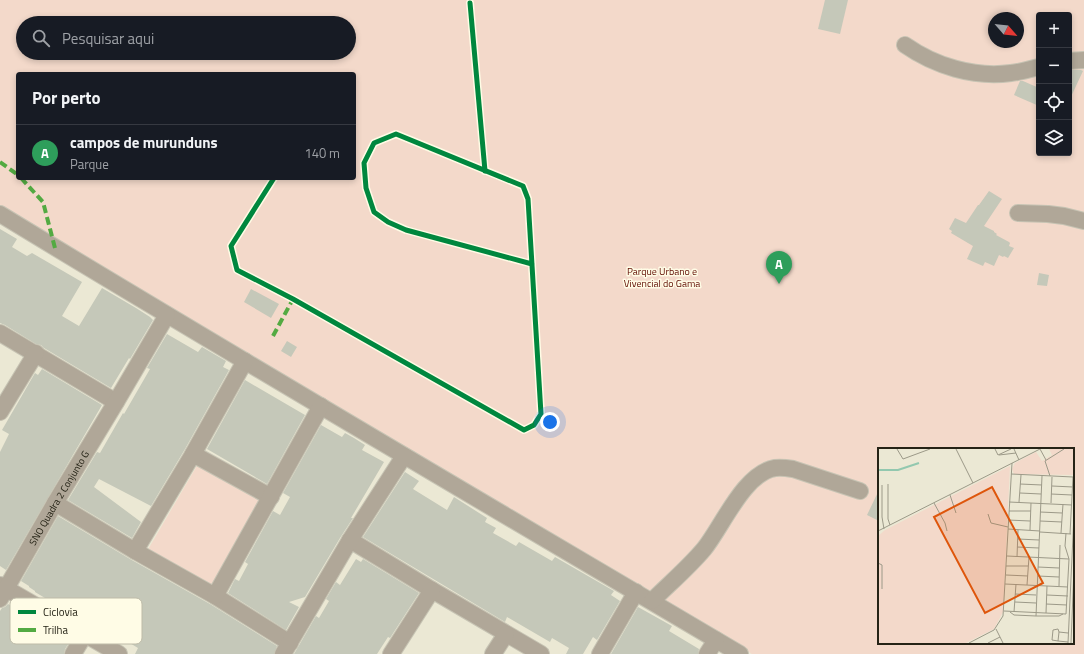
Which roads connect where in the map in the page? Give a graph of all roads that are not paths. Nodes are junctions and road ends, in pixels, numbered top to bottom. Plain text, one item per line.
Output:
1 (905, 45) dead end
2 (1084, 60) edge
3 (1072, 61) edge
4 (1036, 68) edge
5 (1018, 213) dead end
6 (0, 214) edge
7 (1084, 221) edge
8 (167, 315) junction
9 (0, 333) edge
10 (36, 353) junction
11 (245, 361) junction
12 (116, 402) junction
13 (321, 406) junction
14 (0, 412) edge
15 (193, 454) junction
16 (404, 456) junction
17 (860, 491) dead end
18 (271, 497) junction
19 (55, 503) junction
20 (350, 540) junction
21 (135, 551) junction
22 (432, 590) junction
23 (2, 591) edge
24 (636, 592) junction
25 (215, 596) junction
26 (16, 598) edge
27 (652, 601) junction
28 (506, 634) junction
29 (716, 640) junction
30 (79, 644) edge
31 (102, 644) edge
32 (287, 648) edge
33 (73, 654) edge
34 (119, 654) edge
35 (391, 654) edge
36 (494, 654) edge
37 (541, 654) edge
38 (600, 654) edge
39 (707, 654) edge
40 (740, 654) edge

1 - 4 street
2 - 3 street
5 - 7 street
6 - 8 street
8 - 11 street
8 - 12 street, SNO Quadra 2 Conjunto G
9 - 10 street
10 - 12 street
10 - 14 street
11 - 13 street
11 - 15 street
12 - 19 street, SNO Quadra 2 Conjunto G
13 - 16 street
13 - 18 street
15 - 18 street
15 - 21 street
16 - 20 street
16 - 24 street
17 - 27 street
18 - 25 street
19 - 21 street
19 - 23 street, SNO Quadra 2 Conjunto G
20 - 22 street
20 - 32 street
21 - 25 street
22 - 28 street
22 - 35 street
23 - 26 street
24 - 27 street
24 - 38 street
25 - 32 street
27 - 29 street
28 - 36 street
28 - 37 street
29 - 39 street
29 - 40 street
30 - 33 street
31 - 34 street

